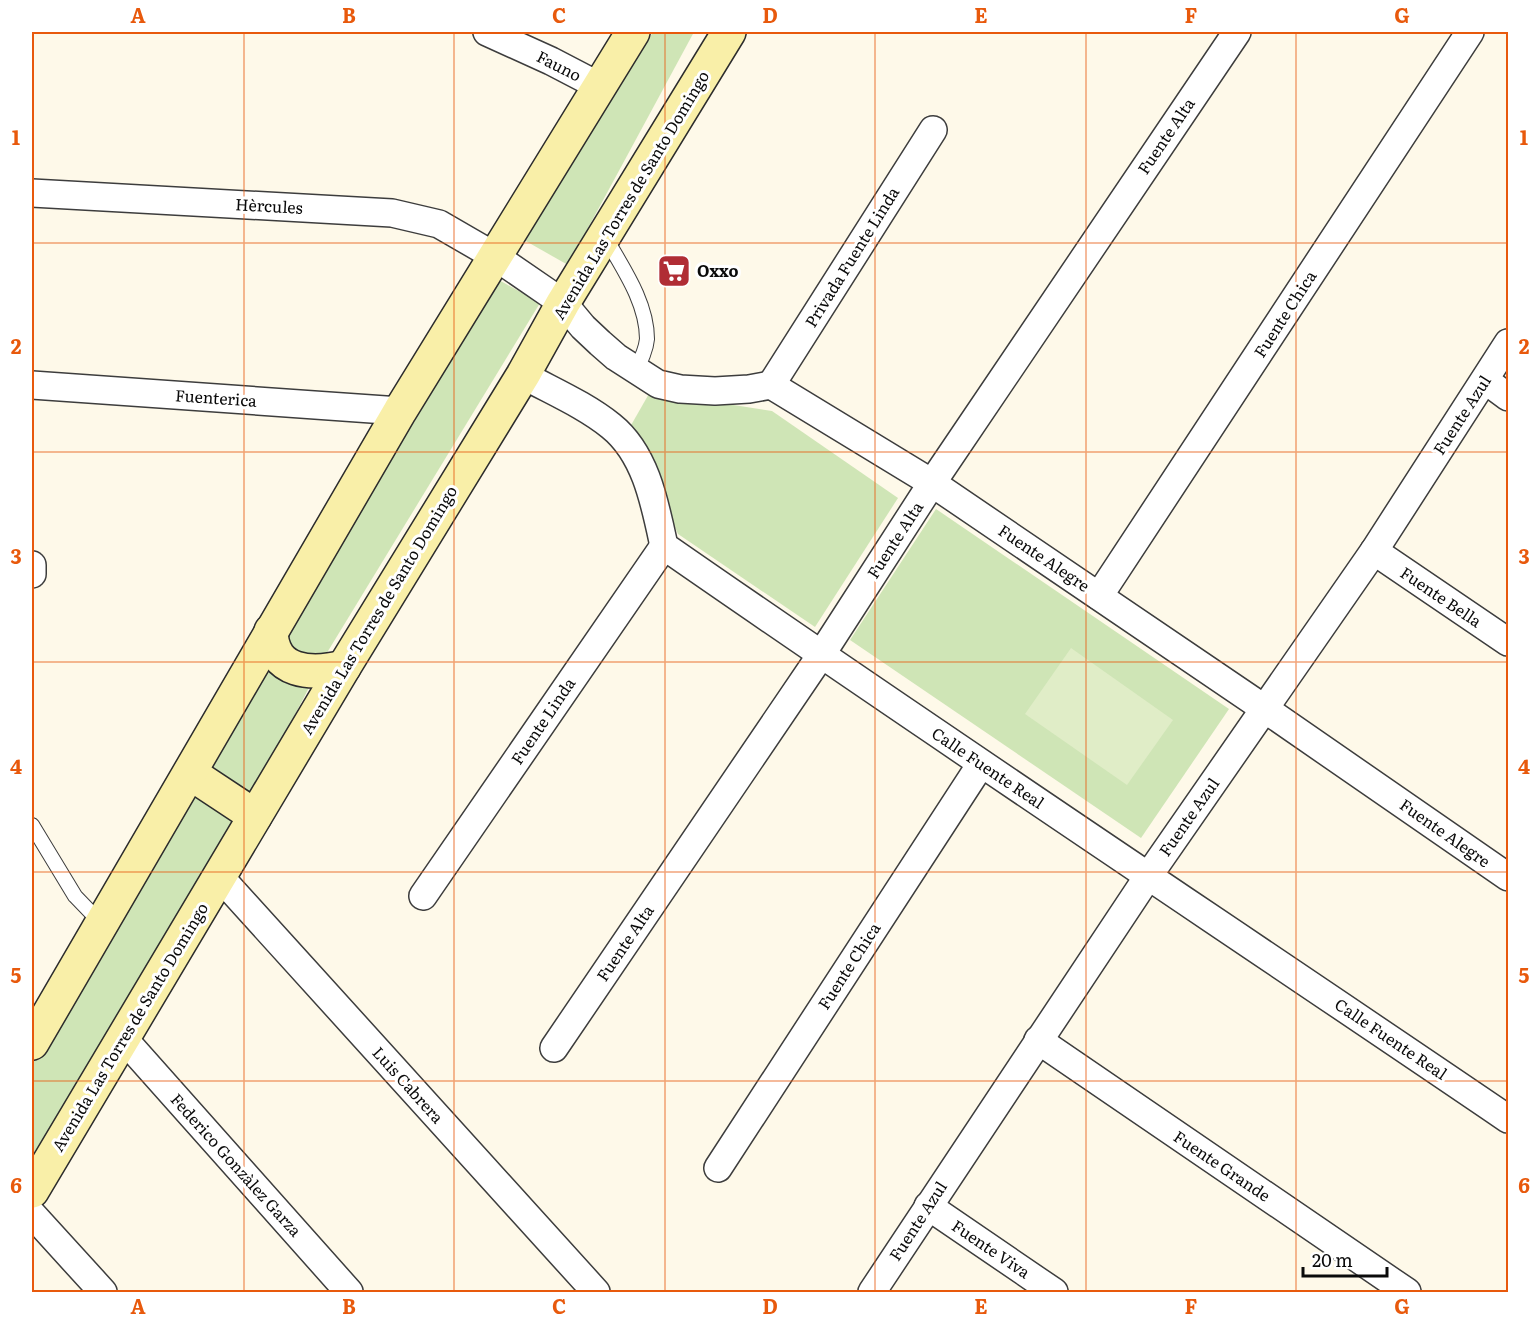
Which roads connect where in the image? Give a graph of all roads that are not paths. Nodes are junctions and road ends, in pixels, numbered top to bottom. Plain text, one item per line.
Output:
1 (487, 32) edge
2 (633, 32) edge
3 (729, 32) edge
4 (1237, 32) edge
5 (1470, 32) edge
6 (599, 86) junction
7 (933, 130) dead end
8 (32, 193) edge
9 (605, 237) junction
10 (496, 257) junction
11 (563, 303) junction
12 (1509, 343) edge
13 (636, 370) junction
14 (523, 375) junction
15 (1485, 381) junction
16 (771, 384) junction
17 (32, 385) edge
18 (1509, 397) edge
19 (400, 411) junction
20 (932, 483) junction
21 (663, 546) junction
22 (1374, 551) junction
23 (32, 565) edge
24 (32, 574) edge
25 (1099, 596) junction
26 (272, 631) junction
27 (1509, 642) edge
28 (821, 655) junction
29 (344, 667) junction
30 (1265, 709) junction
31 (981, 764) junction
32 (190, 773) junction
33 (255, 816) junction
34 (32, 825) edge
35 (1149, 875) junction
36 (220, 877) junction
37 (1509, 877) edge
38 (423, 896) dead end
39 (101, 923) junction
40 (123, 1038) junction
41 (1038, 1040) junction
42 (32, 1043) edge
43 (554, 1048) dead end
44 (1509, 1119) edge
45 (718, 1168) dead end
46 (32, 1191) edge
47 (928, 1206) junction
48 (32, 1214) edge
49 (103, 1293) edge
50 (349, 1293) edge
51 (596, 1293) edge
52 (872, 1293) edge
53 (1054, 1293) edge
54 (1407, 1293) edge

1 - 6 street, Fauno
2 - 6 street
3 - 9 street, Avenida Las Torres de Santo Domingo
4 - 20 street, Fuente Alta
5 - 25 street, Fuente Chica
6 - 10 street
7 - 16 street, Privada Fuente Linda
8 - 10 street, Hèrcules
9 - 11 street, Avenida Las Torres de Santo Domingo
9 - 13 lane
10 - 11 street, Hèrcules
10 - 19 street
11 - 13 street
11 - 14 street, Avenida Las Torres de Santo Domingo
12 - 15 street, Fuente Azul
13 - 16 street
14 - 21 street
14 - 29 street, Avenida Las Torres de Santo Domingo
15 - 18 street
15 - 22 street, Fuente Azul
16 - 20 street, Fuente Alegre
17 - 19 street, Fuenterica
19 - 26 street
20 - 25 street, Fuente Alegre
20 - 28 street, Fuente Alta
21 - 28 street, Calle Fuente Real
21 - 38 street, Fuente Linda
22 - 27 street, Fuente Bella
22 - 30 street, Fuente Azul
23 - 24 street
25 - 30 street, Fuente Alegre
26 - 29 street
26 - 32 street
28 - 31 street, Calle Fuente Real
28 - 43 street, Fuente Alta
29 - 33 street, Avenida Las Torres de Santo Domingo
30 - 35 street, Fuente Azul
30 - 37 street, Fuente Alegre
31 - 35 street, Calle Fuente Real
31 - 45 street, Fuente Chica
32 - 33 street
32 - 39 street
33 - 36 street, Avenida Las Torres de Santo Domingo
34 - 39 lane
35 - 41 street, Fuente Azul
35 - 44 street, Calle Fuente Real
36 - 40 street, Avenida Las Torres de Santo Domingo
36 - 51 street, Luis Cabrera
39 - 42 street
40 - 46 street, Avenida Las Torres de Santo Domingo
40 - 50 street, Federico Gonzàlez Garza
41 - 47 street, Fuente Azul
41 - 54 street, Fuente Grande
47 - 52 street, Fuente Azul
47 - 53 street, Fuente Viva
48 - 49 street

